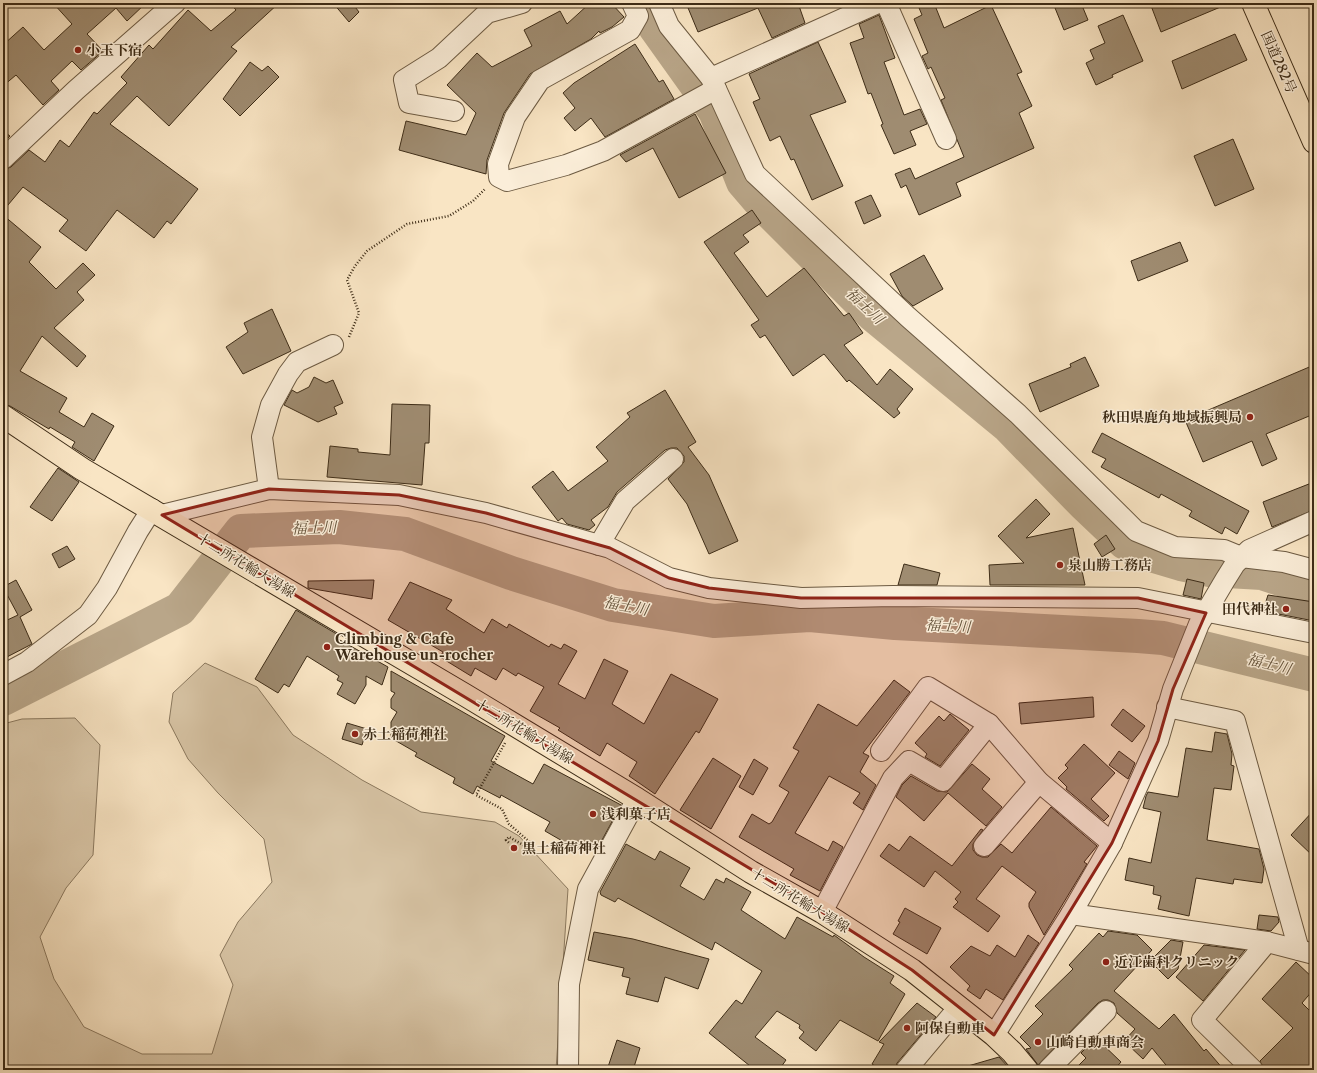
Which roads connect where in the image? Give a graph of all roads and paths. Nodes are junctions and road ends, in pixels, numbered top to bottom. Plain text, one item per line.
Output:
1 (175, 3) edge
2 (522, 3) edge
3 (632, 3) edge
4 (658, 3) edge
5 (1254, 3) edge
6 (877, 4) edge
7 (714, 83) junction
8 (454, 111) dead end
9 (946, 139) dead end
10 (1314, 142) edge
11 (3, 158) edge
12 (498, 164) junction
13 (333, 345) joint
14 (3, 416) edge
15 (673, 459) dead end
16 (269, 489) junction
17 (157, 512) junction
18 (1314, 521) edge
19 (599, 545) junction
20 (1234, 567) junction
21 (1314, 570) edge
22 (1203, 619) junction
23 (1314, 633) edge
24 (3, 675) edge
25 (1170, 698) junction
26 (989, 724) junction
27 (516, 726) junction
28 (881, 751) dead end
29 (1039, 782) junction
30 (638, 799) junction
31 (1112, 843) junction
32 (510, 844) dead end
33 (984, 846) dead end
34 (822, 912) junction
35 (1071, 914) junction
36 (1267, 942) junction
37 (1307, 952) edge
38 (959, 1007) junction
39 (1106, 1011) dead end
40 (994, 1035) junction
41 (568, 1070) edge
42 (906, 1070) edge
43 (1027, 1070) edge
44 (1048, 1070) edge
45 (1253, 1070) edge

1 - 11 street
2 - 8 street
3 - 12 street
4 - 7 street
5 - 10 main road, 国道282号
6 - 7 street
6 - 9 street
7 - 12 street
7 - 20 street
12 - 13 path
13 - 16 street
14 - 17 main road, 十二所花輪大湯線
15 - 19 street
16 - 17 street
16 - 19 street
17 - 24 street
17 - 27 main road, 十二所花輪大湯線
18 - 20 street
19 - 22 street
20 - 21 street
20 - 22 street
22 - 23 street
22 - 25 street
25 - 31 street
25 - 37 street
26 - 28 street
26 - 29 street
26 - 34 street
27 - 30 main road, 十二所花輪大湯線
27 - 32 path
29 - 31 street
29 - 33 street
30 - 34 main road, 十二所花輪大湯線
30 - 41 street
31 - 35 street
34 - 38 main road, 十二所花輪大湯線
35 - 36 street
35 - 40 street
36 - 37 street
36 - 45 street
38 - 40 main road, 十二所花輪大湯線
38 - 42 street
39 - 44 street
40 - 43 main road, 十二所花輪大湯線

